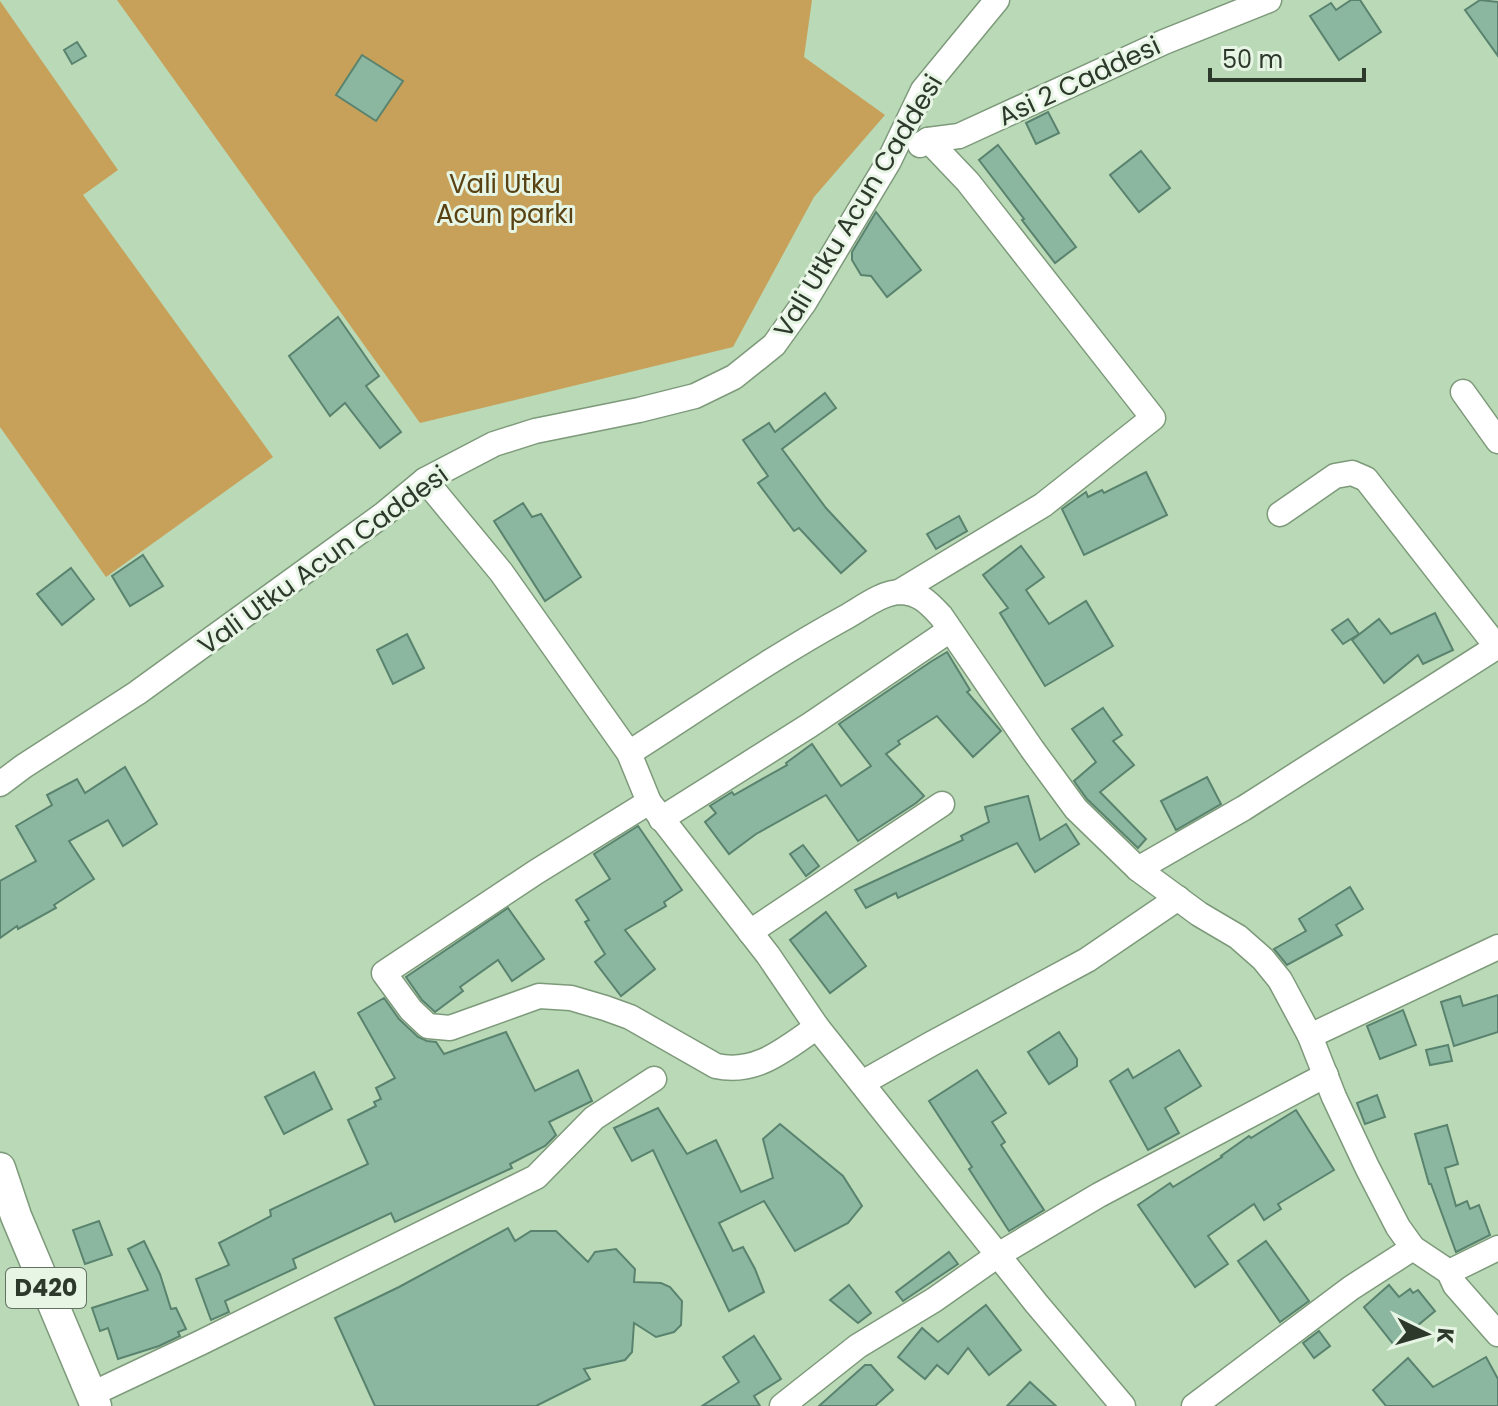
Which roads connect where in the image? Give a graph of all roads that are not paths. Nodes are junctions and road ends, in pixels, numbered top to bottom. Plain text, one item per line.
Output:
1 (997, 0) edge
2 (1269, 0) edge
3 (928, 140) junction
4 (889, 161) junction
5 (1463, 392) dead end
6 (1498, 441) edge
7 (425, 480) junction
8 (1280, 514) dead end
9 (899, 592) junction
10 (950, 630) junction
11 (1498, 647) edge
12 (629, 753) junction
13 (0, 784) edge
14 (942, 804) dead end
15 (655, 810) junction
16 (1138, 869) junction
17 (1178, 898) junction
18 (750, 932) junction
19 (1498, 947) edge
20 (817, 1027) junction
21 (1310, 1036) junction
22 (1326, 1075) junction
23 (654, 1079) dead end
24 (862, 1083) junction
25 (0, 1168) edge
26 (1413, 1248) junction
27 (1498, 1248) edge
28 (998, 1255) junction
29 (1449, 1272) junction
30 (1498, 1334) edge
31 (94, 1400) edge
32 (782, 1406) edge
33 (1123, 1406) edge
34 (1194, 1406) edge

1 - 4 street, Vali Utku Acun Caddesi
2 - 3 street, Asi 2 Caddesi
3 - 4 street, Asi 2 Caddesi
3 - 9 street
4 - 7 street, Vali Utku Acun Caddesi
5 - 6 street
7 - 12 street
7 - 13 street, Vali Utku Acun Caddesi
8 - 11 street
9 - 10 street
9 - 12 street
10 - 15 street
10 - 16 street
11 - 16 street
12 - 15 street
14 - 18 street
15 - 18 street
15 - 20 street
16 - 17 street
17 - 21 street
17 - 24 street
18 - 20 street
19 - 21 street
20 - 24 street
21 - 22 street
22 - 26 street
22 - 28 street
23 - 31 street
24 - 28 street
25 - 31 main road, D420
26 - 29 street
26 - 34 street
27 - 29 street
28 - 32 street
28 - 33 street
29 - 30 street

